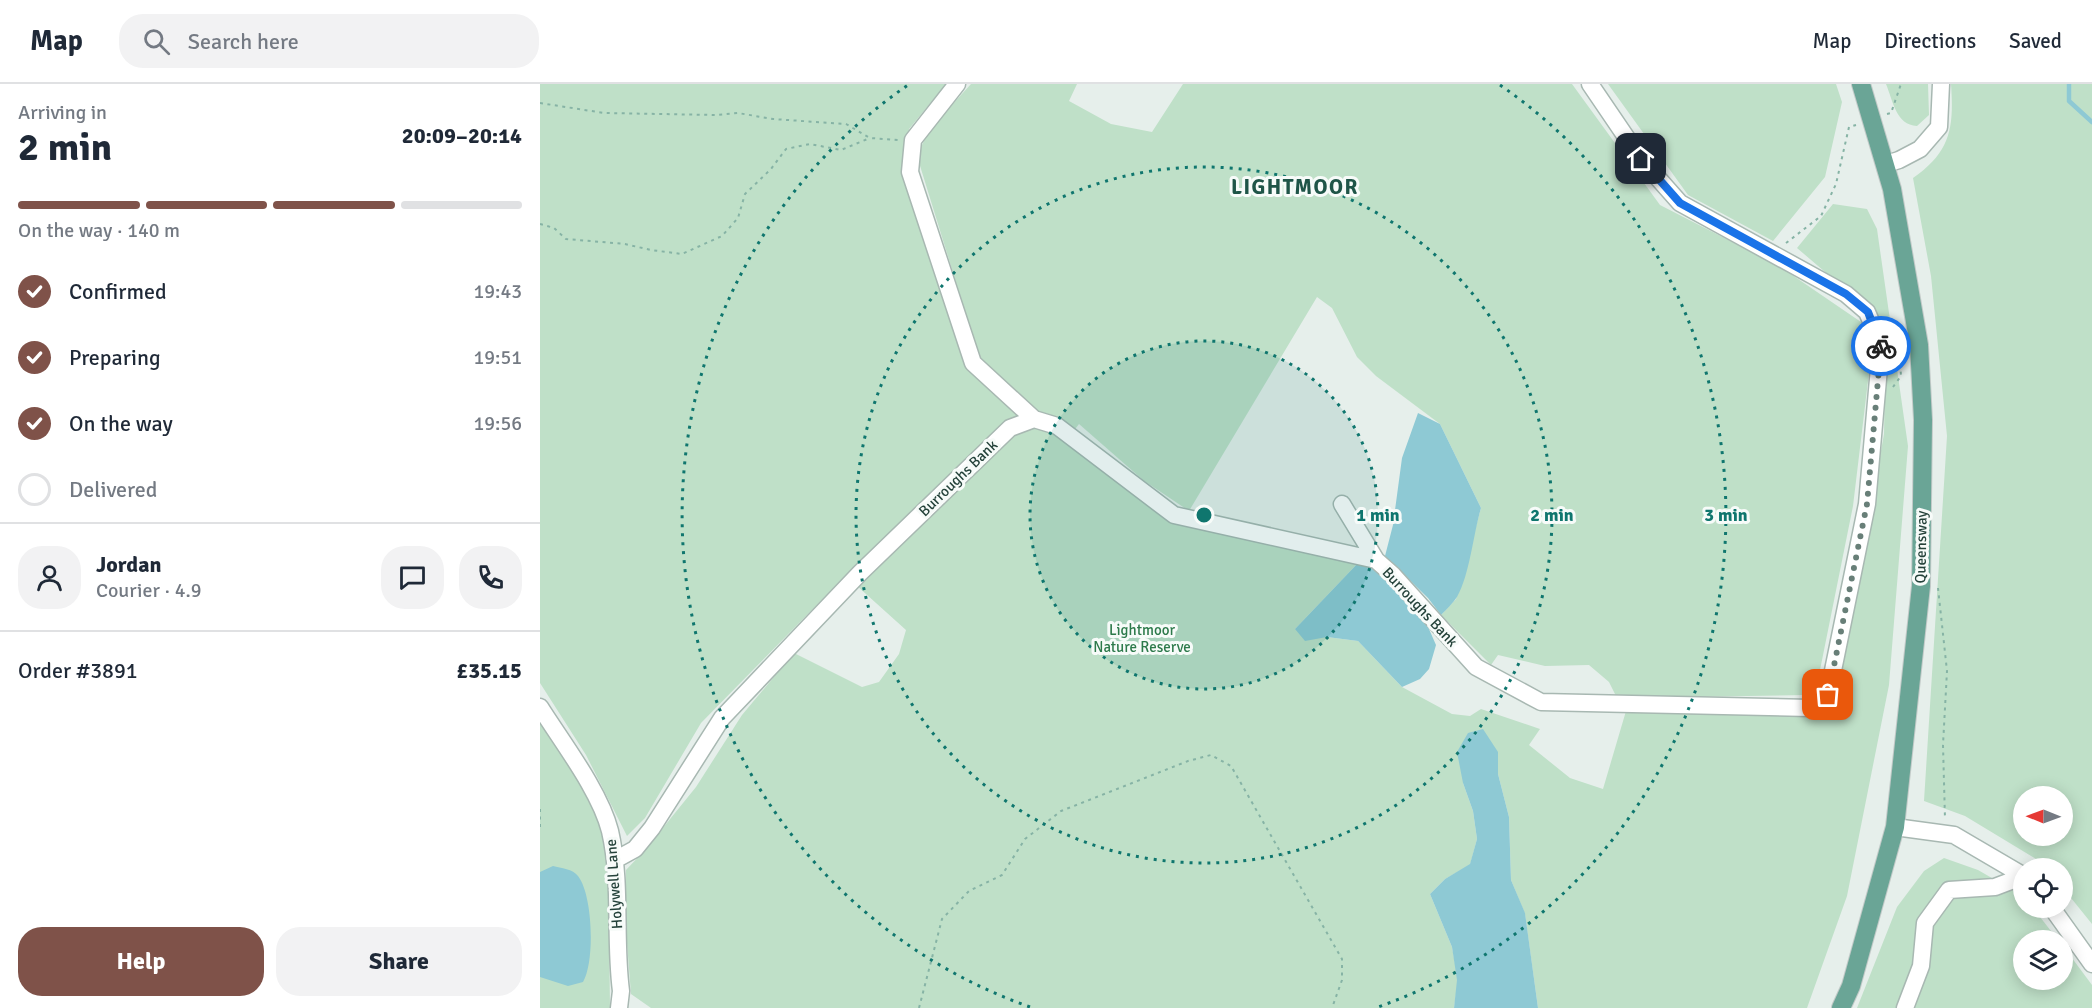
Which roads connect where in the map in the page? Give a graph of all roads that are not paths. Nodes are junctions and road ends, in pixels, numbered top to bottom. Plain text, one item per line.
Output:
1 (957, 84) edge
2 (1590, 84) edge
3 (1861, 84) edge
4 (1941, 84) edge
5 (1886, 164) junction
6 (1034, 419) junction
7 (1342, 504) dead end
8 (1376, 560) junction
9 (540, 707) edge
10 (1895, 827) junction
11 (615, 860) junction
12 (2013, 870) edge
13 (2013, 880) edge
14 (2059, 918) edge
15 (2092, 963) edge
16 (620, 1008) edge
17 (1841, 1008) edge
18 (1905, 1008) edge

1 - 6 street
2 - 8 street, Burroughs Bank
3 - 5 main road, Queensway
4 - 5 street
5 - 10 main road, Queensway
6 - 8 street, Burroughs Bank
6 - 11 street, Burroughs Bank
7 - 8 street
9 - 11 street, Holywell Lane
10 - 12 street
10 - 17 main road, Queensway
11 - 16 street, Holywell Lane
13 - 18 street
14 - 15 street

